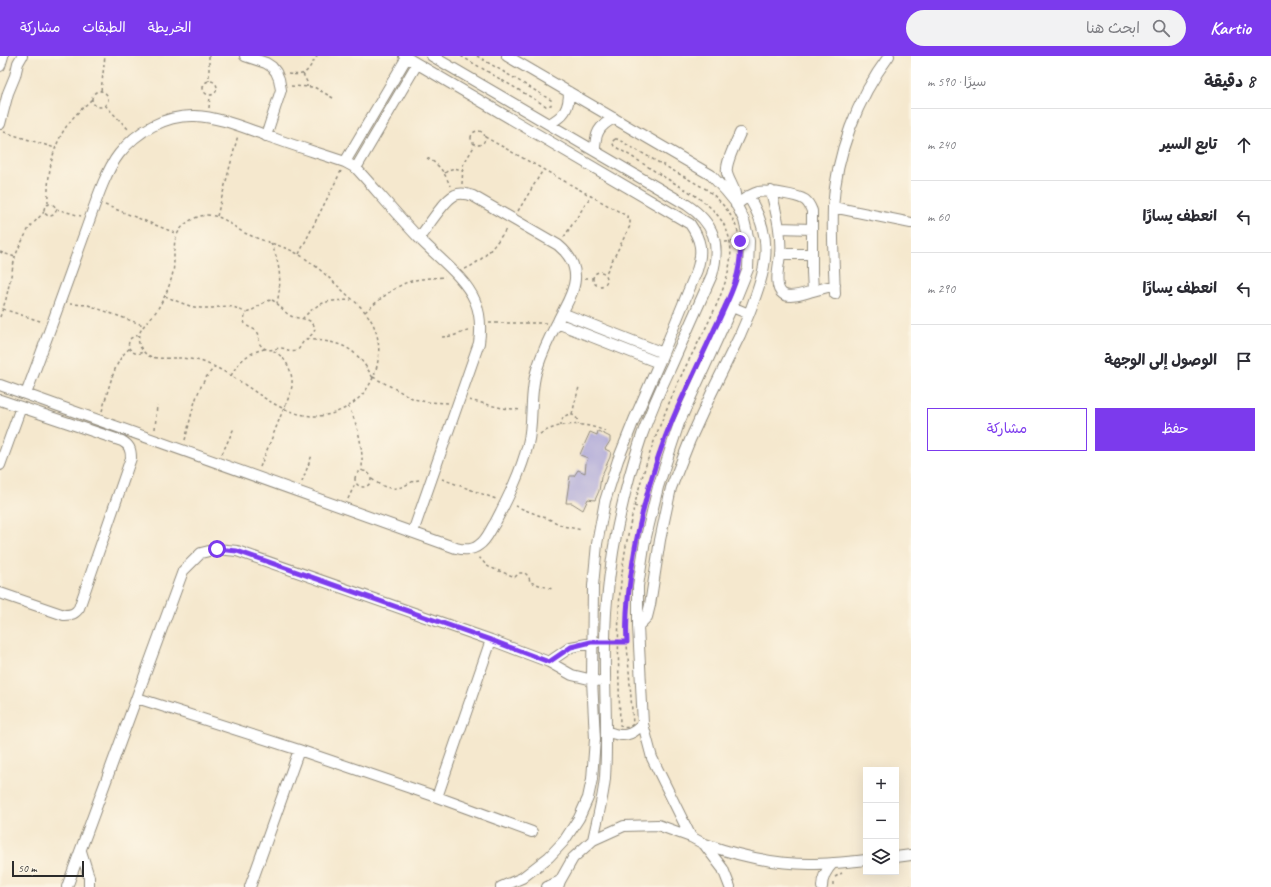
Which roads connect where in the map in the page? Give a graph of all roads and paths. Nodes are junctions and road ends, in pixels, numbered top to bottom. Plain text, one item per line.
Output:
1 (4, 56) edge
2 (22, 56) edge
3 (105, 56) edge
4 (209, 56) edge
5 (245, 56) edge
6 (316, 56) edge
7 (432, 56) edge
8 (461, 56) edge
9 (477, 56) edge
10 (507, 56) edge
11 (406, 57) edge
12 (886, 58) edge
13 (417, 64) junction
14 (0, 66) edge
15 (276, 72) junction
16 (303, 74) junction
17 (394, 78) junction
18 (209, 81) junction
19 (405, 85) junction
20 (281, 86) junction
21 (307, 87) junction
22 (101, 91) junction
23 (4, 92) edge
24 (569, 92) junction
25 (333, 98) dead end
26 (92, 99) junction
27 (105, 105) junction
28 (614, 118) junction
29 (0, 124) edge
30 (549, 124) junction
31 (241, 126) junction
32 (0, 131) edge
33 (740, 133) dead end
34 (266, 136) junction
35 (136, 137) junction
36 (485, 137) junction
37 (475, 145) junction
38 (55, 148) junction
39 (595, 150) junction
40 (427, 158) dead end
41 (346, 162) junction
42 (356, 168) junction
43 (544, 169) junction
44 (462, 171) junction
45 (445, 173) junction
46 (771, 191) junction
47 (458, 194) junction
48 (591, 196) junction
49 (748, 196) junction
50 (96, 202) junction
51 (48, 203) junction
52 (736, 204) junction
53 (833, 207) junction
54 (56, 209) junction
55 (44, 212) junction
56 (217, 216) junction
57 (513, 218) junction
58 (90, 219) junction
59 (911, 223) edge
60 (779, 228) junction
61 (812, 229) junction
62 (178, 234) junction
63 (419, 238) junction
64 (745, 241) junction
65 (271, 242) junction
66 (715, 242) junction
67 (730, 242) junction
68 (558, 245) junction
69 (0, 252) edge
70 (299, 254) junction
71 (780, 254) junction
72 (812, 254) junction
73 (15, 257) junction
74 (455, 274) junction
75 (606, 274) junction
76 (813, 291) junction
77 (165, 296) junction
78 (351, 300) junction
79 (277, 303) junction
80 (58, 306) junction
81 (732, 307) junction
82 (3, 309) junction
83 (365, 312) junction
84 (246, 313) junction
85 (562, 313) junction
86 (749, 314) junction
87 (0, 317) edge
88 (302, 319) junction
89 (557, 322) junction
90 (52, 324) junction
91 (144, 325) junction
92 (481, 325) junction
93 (138, 336) junction
94 (442, 337) dead end
95 (306, 339) junction
96 (129, 349) junction
97 (265, 349) junction
98 (272, 350) junction
99 (143, 352) junction
100 (664, 353) junction
101 (659, 363) junction
102 (686, 365) junction
103 (215, 367) junction
104 (695, 370) junction
105 (231, 376) junction
106 (373, 377) junction
107 (0, 385) edge
108 (580, 387) dead end
109 (26, 394) junction
110 (0, 400) edge
111 (459, 400) junction
112 (157, 405) dead end
113 (348, 406) junction
114 (21, 407) junction
115 (284, 409) junction
116 (532, 410) junction
117 (572, 414) junction
118 (99, 420) junction
119 (578, 424) junction
120 (561, 426) junction
121 (234, 428) dead end
122 (609, 433) dead end
123 (154, 440) junction
124 (528, 444) junction
125 (183, 450) junction
126 (312, 455) dead end
127 (218, 463) junction
128 (0, 465) edge
129 (362, 471) junction
130 (256, 476) junction
131 (372, 479) junction
132 (356, 483) junction
133 (429, 484) junction
134 (299, 492) junction
135 (622, 504) junction
136 (634, 506) junction
137 (344, 508) junction
138 (647, 510) junction
139 (412, 532) junction
140 (476, 548) junction
141 (552, 589) dead end
142 (0, 593) edge
143 (638, 626) junction
144 (491, 640) junction
145 (591, 642) junction
146 (605, 642) junction
147 (619, 642) junction
148 (627, 642) junction
149 (639, 642) junction
150 (549, 662) junction
151 (592, 680) junction
152 (606, 682) junction
153 (136, 698) junction
154 (643, 724) junction
155 (606, 731) junction
156 (299, 750) junction
157 (437, 797) junction
158 (532, 832) dead end
159 (691, 837) junction
160 (592, 840) junction
161 (704, 844) junction
162 (81, 851) junction
163 (911, 855) edge
164 (899, 857) edge
165 (863, 860) edge
166 (833, 864) junction
167 (847, 872) dead end
168 (559, 884) edge
169 (911, 886) edge
170 (67, 887) edge
171 (89, 887) edge
172 (250, 887) edge
173 (501, 887) edge
174 (547, 887) edge
175 (730, 887) edge
176 (822, 887) edge
177 (834, 887) edge
178 (904, 887) edge

1 - 14 street
2 - 23 street
3 - 22 path
4 - 18 path
5 - 15 street
6 - 16 path
7 - 30 street
8 - 9 path
10 - 24 street
11 - 13 street
11 - 17 street
12 - 53 street
13 - 19 street
13 - 100 street
15 - 16 path
15 - 20 street
16 - 21 path
17 - 19 street
17 - 41 street
18 - 18 path
19 - 42 street
20 - 21 path
20 - 34 street
21 - 25 path
22 - 26 path
22 - 27 path
23 - 29 street
24 - 28 street
24 - 30 street
26 - 27 path
26 - 38 path
27 - 35 path
28 - 39 street
28 - 52 street
30 - 39 street
31 - 34 street
31 - 35 street
31 - 56 path
32 - 38 path
33 - 52 street
34 - 41 street
35 - 50 street
36 - 37 path
36 - 37 path
36 - 43 path
37 - 44 path
38 - 51 path
39 - 66 street
40 - 45 path
41 - 42 street
41 - 70 path
42 - 63 street
43 - 48 path
43 - 57 path
44 - 45 path
44 - 47 path
45 - 47 path
46 - 49 street
46 - 60 street
46 - 61 street
47 - 57 street
47 - 63 street
48 - 68 path
48 - 75 path
49 - 52 street
49 - 86 street
50 - 58 street
50 - 62 path
51 - 54 path
51 - 55 path
52 - 64 street
53 - 59 street
53 - 76 street
54 - 55 path
54 - 58 path
55 - 73 path
56 - 62 path
56 - 65 path
57 - 68 street
57 - 74 path
58 - 80 street
60 - 61 street
60 - 71 street
61 - 72 street
62 - 77 path
63 - 74 street
64 - 67 path
64 - 67 path
64 - 81 street
64 - 104 path
65 - 70 path
65 - 79 path
66 - 67 path
66 - 135 street
67 - 102 path
68 - 85 street
69 - 73 path
70 - 78 path
71 - 72 street
71 - 76 street
72 - 76 street
73 - 82 path
74 - 83 path
74 - 92 street
75 - 75 path
77 - 84 path
77 - 91 path
78 - 83 path
78 - 88 path
79 - 84 path
79 - 88 path
80 - 90 street
80 - 91 path
81 - 86 street
81 - 138 street
82 - 87 path
82 - 90 path
83 - 106 path
84 - 97 path
85 - 89 street
85 - 100 street
86 - 143 street
88 - 95 path
89 - 92 path
89 - 101 street
89 - 116 street
90 - 109 street
91 - 93 path
92 - 94 path
92 - 111 street
93 - 96 path
93 - 99 path
95 - 98 path
95 - 106 path
96 - 99 path
96 - 118 path
97 - 98 path
97 - 105 path
98 - 115 path
99 - 103 path
100 - 101 street
101 - 145 street
102 - 104 path
102 - 136 path
103 - 105 path
103 - 125 path
104 - 138 path
105 - 115 path
106 - 111 path
106 - 113 path
107 - 109 street
108 - 117 path
109 - 118 street
110 - 114 street
111 - 116 path
111 - 133 street
112 - 123 path
113 - 115 path
113 - 129 path
114 - 128 street
114 - 142 street
115 - 130 path
116 - 124 street
117 - 119 path
117 - 120 path
118 - 123 street
119 - 120 path
119 - 122 path
120 - 124 path
121 - 127 path
123 - 125 street
124 - 140 street
125 - 127 street
126 - 134 path
127 - 130 street
129 - 131 path
129 - 132 path
130 - 134 street
131 - 132 path
131 - 133 path
132 - 137 path
133 - 139 street
134 - 137 street
135 - 136 path
135 - 146 street
136 - 138 path
136 - 147 path
137 - 139 street
138 - 143 street
138 - 148 path
139 - 140 street
140 - 141 path
143 - 149 street
144 - 150 street
144 - 153 street
144 - 157 street
145 - 146 street
145 - 150 street
145 - 151 street
146 - 147 path
146 - 152 street
147 - 148 path
147 - 148 path
148 - 149 path
149 - 154 street
150 - 151 street
151 - 152 street
151 - 173 street
152 - 155 street
153 - 156 street
153 - 162 street
154 - 155 street
154 - 159 street
155 - 160 street
156 - 157 street
156 - 172 street
157 - 158 street
159 - 160 street
159 - 161 street
160 - 168 street
161 - 166 street
161 - 175 street
162 - 170 street
162 - 171 street
163 - 164 street
165 - 166 street
166 - 176 street
167 - 177 path
168 - 174 street
169 - 178 path

